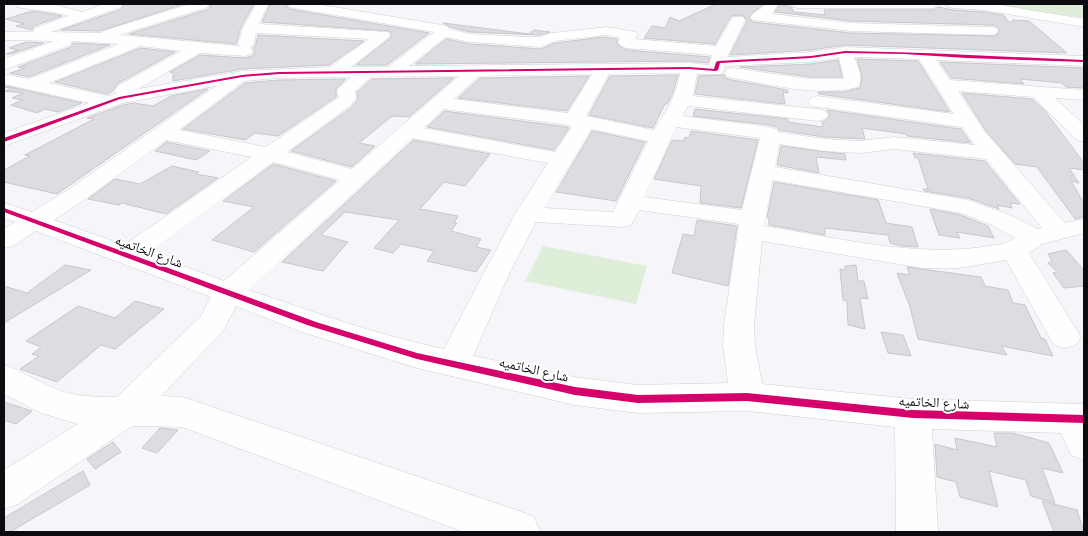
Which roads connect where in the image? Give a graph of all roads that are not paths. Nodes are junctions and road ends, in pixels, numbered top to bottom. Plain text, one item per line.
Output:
1 (22, 4) edge
2 (69, 4) edge
3 (116, 4) edge
4 (203, 4) edge
5 (262, 4) edge
6 (294, 4) edge
7 (772, 4) edge
8 (798, 4) edge
9 (927, 4) edge
10 (933, 4) edge
11 (953, 4) edge
12 (957, 4) edge
13 (161, 5) edge
14 (866, 5) edge
15 (992, 6) edge
16 (54, 8) junction
17 (190, 8) junction
18 (358, 13) junction
19 (1037, 14) junction
20 (82, 16) junction
21 (156, 19) junction
22 (738, 20) dead end
23 (1084, 23) edge
24 (250, 28) junction
25 (872, 28) junction
26 (991, 31) junction
27 (329, 32) junction
28 (443, 32) junction
29 (777, 32) junction
30 (1069, 35) dead end
31 (27, 36) junction
32 (5, 37) edge
33 (79, 38) junction
34 (97, 38) junction
35 (146, 42) junction
36 (541, 42) junction
37 (197, 48) junction
38 (845, 52) junction
39 (876, 53) junction
40 (262, 55) dead end
41 (925, 55) junction
42 (328, 56) dead end
43 (1027, 58) junction
44 (760, 59) junction
45 (718, 61) junction
46 (1084, 61) edge
47 (361, 64) junction
48 (4, 65) edge
49 (240, 65) junction
50 (689, 68) junction
51 (603, 70) junction
52 (474, 71) junction
53 (545, 71) junction
54 (390, 72) junction
55 (4, 79) edge
56 (812, 82) junction
57 (30, 85) junction
58 (944, 85) junction
59 (1039, 93) junction
60 (1084, 95) edge
61 (115, 100) junction
62 (682, 100) junction
63 (441, 102) junction
64 (818, 109) junction
65 (574, 120) junction
66 (968, 122) junction
67 (666, 129) junction
68 (409, 131) junction
69 (162, 133) junction
70 (1084, 136) edge
71 (770, 137) junction
72 (5, 138) edge
73 (824, 145) junction
74 (991, 152) junction
75 (269, 154) junction
76 (560, 160) junction
77 (762, 172) junction
78 (355, 177) junction
79 (631, 202) junction
80 (4, 210) edge
81 (527, 214) junction
82 (34, 221) junction
83 (752, 225) junction
84 (1084, 226) edge
85 (1059, 232) junction
86 (4, 240) edge
87 (1024, 245) junction
88 (126, 256) junction
89 (228, 293) junction
90 (1065, 336) dead end
91 (453, 364) junction
92 (4, 378) edge
93 (747, 397) junction
94 (124, 412) junction
95 (913, 414) junction
96 (1080, 427) edge
97 (4, 491) edge
98 (519, 532) edge
99 (917, 532) edge

1 - 16 street
2 - 16 street
3 - 20 street
4 - 17 street
5 - 24 street
6 - 18 street
7 - 29 street
8 - 14 street
9 - 10 street
9 - 14 street
11 - 12 street
12 - 15 street
12 - 26 street
13 - 17 street
14 - 25 street
15 - 19 street
16 - 20 street
17 - 21 street
18 - 27 street
18 - 28 street
19 - 23 street
19 - 30 street
20 - 31 street
21 - 34 street
21 - 35 street
22 - 45 street
24 - 27 street
24 - 49 street
25 - 26 street
25 - 29 street
25 - 39 street
26 - 43 street
27 - 47 street
28 - 36 street
28 - 54 street
29 - 44 street
31 - 32 street
31 - 33 street
33 - 34 street
33 - 48 street
34 - 35 street
35 - 37 street
35 - 57 street
36 - 45 street
36 - 53 street
37 - 49 street
37 - 61 street
38 - 39 street
38 - 44 street
38 - 56 street
39 - 41 street
40 - 49 street
41 - 43 street
41 - 58 street
42 - 47 street
43 - 46 street
44 - 45 street
45 - 50 street
45 - 56 street
47 - 49 street
47 - 54 street
47 - 75 street
49 - 61 street
49 - 69 street
50 - 51 street
50 - 62 street
51 - 53 street
51 - 65 street
52 - 53 street
52 - 54 street
52 - 63 street
55 - 57 street
56 - 64 street
57 - 61 street
58 - 59 street
58 - 66 street
59 - 60 street
59 - 70 street
61 - 72 street
62 - 64 street
62 - 67 street
63 - 65 street
63 - 68 street
64 - 66 street
64 - 73 street
65 - 67 street
65 - 76 street
66 - 74 street
67 - 71 street
67 - 79 street
68 - 76 street
68 - 78 street
69 - 75 street
69 - 82 street
71 - 73 street
71 - 77 street
73 - 74 street
74 - 85 street
75 - 78 street
75 - 88 street
76 - 81 street
77 - 83 street
77 - 87 street
78 - 89 street
79 - 81 street
79 - 83 street
80 - 82 street, شارع الخاتميه
81 - 91 street
82 - 86 street
82 - 88 street, شارع الخاتميه
83 - 87 street
83 - 93 street
84 - 85 street
85 - 87 street
87 - 90 street
88 - 89 street, شارع الخاتميه
89 - 91 street, شارع الخاتميه
89 - 94 street
91 - 93 street, شارع الخاتميه
92 - 94 street
93 - 95 street, شارع الخاتميه
94 - 97 street
94 - 98 street
95 - 96 street, شارع الخاتميه
95 - 99 street

